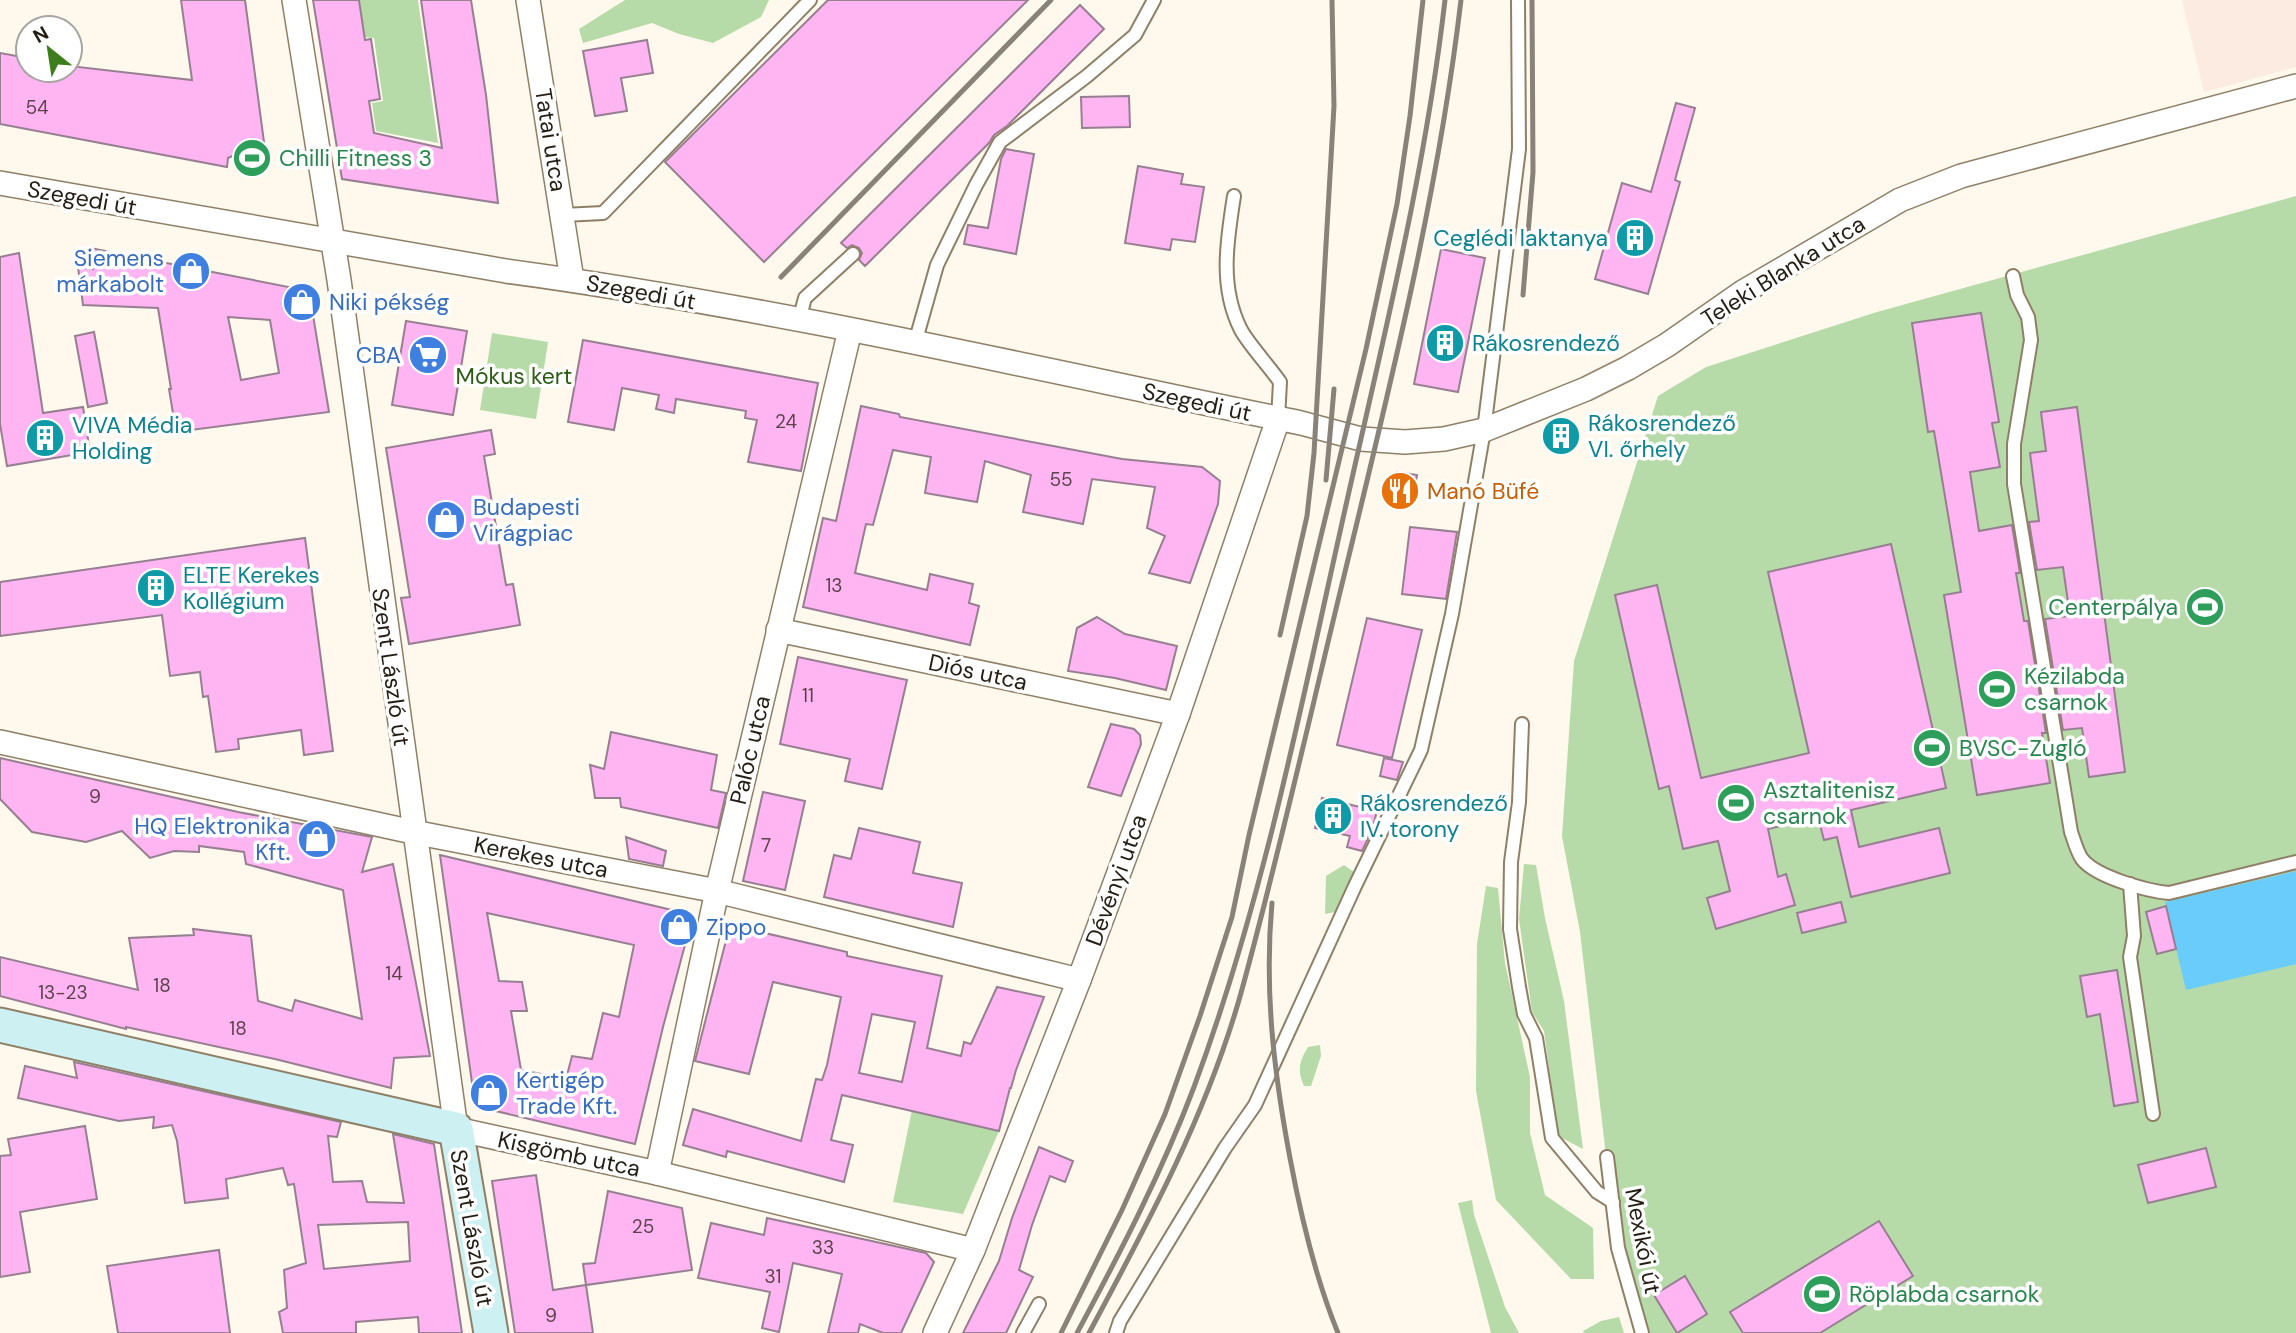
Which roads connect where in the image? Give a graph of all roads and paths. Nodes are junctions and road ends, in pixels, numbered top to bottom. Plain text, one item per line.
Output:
1 (294, 0) edge
2 (528, 0) edge
3 (810, 0) edge
4 (1154, 0) edge
5 (1518, 0) edge
6 (2296, 86) edge
7 (0, 183) edge
8 (1234, 195) dead end
9 (563, 215) junction
10 (333, 242) junction
11 (853, 254) dead end
12 (2013, 276) dead end
13 (572, 280) junction
14 (799, 320) junction
15 (850, 330) junction
16 (915, 343) junction
17 (1278, 419) junction
18 (1484, 430) junction
19 (778, 630) junction
20 (1178, 714) junction
21 (1522, 724) dead end
22 (0, 741) edge
23 (413, 832) junction
24 (2296, 862) edge
25 (2130, 884) junction
26 (717, 891) junction
27 (1079, 980) junction
28 (0, 1024) edge
29 (2153, 1114) dead end
30 (456, 1129) junction
31 (1607, 1157) dead end
32 (657, 1173) junction
33 (1613, 1202) junction
34 (973, 1250) junction
35 (1039, 1304) dead end
36 (491, 1333) edge
37 (934, 1333) edge
38 (1023, 1333) edge
39 (1116, 1333) edge
40 (1642, 1333) edge

1 - 10 street, Szent László út
2 - 9 street, Tatai utca
3 - 9 lane
4 - 16 lane
5 - 18 lane
6 - 18 street, Teleki Blanka utca
7 - 10 street, Szegedi út
8 - 17 lane
9 - 13 street, Tatai utca
10 - 13 street, Szegedi út
10 - 23 street, Szent László út
11 - 14 lane
12 - 25 lane
13 - 14 street, Szegedi út
14 - 15 street, Szegedi út
15 - 16 street, Szegedi út
15 - 19 street, Palóc utca
16 - 17 street, Szegedi út
17 - 18 street, Teleki Blanka utca
17 - 20 street, Dévényi utca
18 - 39 lane
19 - 20 street, Diós utca
19 - 26 street, Palóc utca
20 - 27 street, Dévényi utca
21 - 33 lane
22 - 23 street, Kerekes utca
23 - 26 street, Kerekes utca
23 - 30 street, Szent László út
24 - 25 lane
25 - 29 lane
26 - 27 street, Kerekes utca
26 - 32 street, Palóc utca
27 - 34 street, Dévényi utca
28 - 30 street, Kisgömb utca
30 - 32 street, Kisgömb utca
30 - 36 street, Szent László út
31 - 33 lane, Mexikói út
32 - 34 street, Kisgömb utca
33 - 40 lane, Mexikói út
34 - 37 street, Dévényi utca
35 - 38 lane

